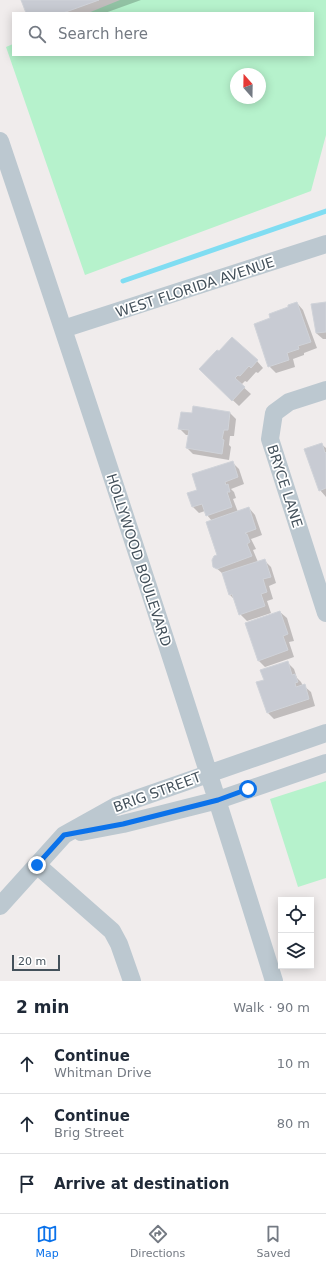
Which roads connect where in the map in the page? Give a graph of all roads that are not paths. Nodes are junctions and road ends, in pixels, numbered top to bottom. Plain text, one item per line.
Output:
1 (0, 141) edge
2 (326, 244) edge
3 (63, 329) junction
4 (326, 390) edge
5 (326, 613) edge
6 (326, 733) edge
7 (326, 764) edge
8 (209, 773) junction
9 (134, 799) junction
10 (218, 800) junction
11 (141, 819) junction
12 (64, 835) junction
13 (37, 865) junction
14 (0, 906) edge
15 (132, 981) edge
16 (274, 981) edge

1 - 3 street, HOLLYWOOD BOULEVARD
2 - 3 street, WEST FLORIDA AVENUE
3 - 8 street, HOLLYWOOD BOULEVARD
4 - 5 street, BRYCE LANE
6 - 8 street, BRIG STREET
7 - 10 street, BRIG STREET
8 - 9 street, BRIG STREET
8 - 10 street, HOLLYWOOD BOULEVARD
9 - 11 street
9 - 12 street, BRIG STREET
10 - 11 street, BRIG STREET
10 - 16 street, HOLLYWOOD BOULEVARD
11 - 12 street, BRIG STREET
12 - 13 street, BRIG STREET
13 - 14 street, BRIG STREET
13 - 15 street

